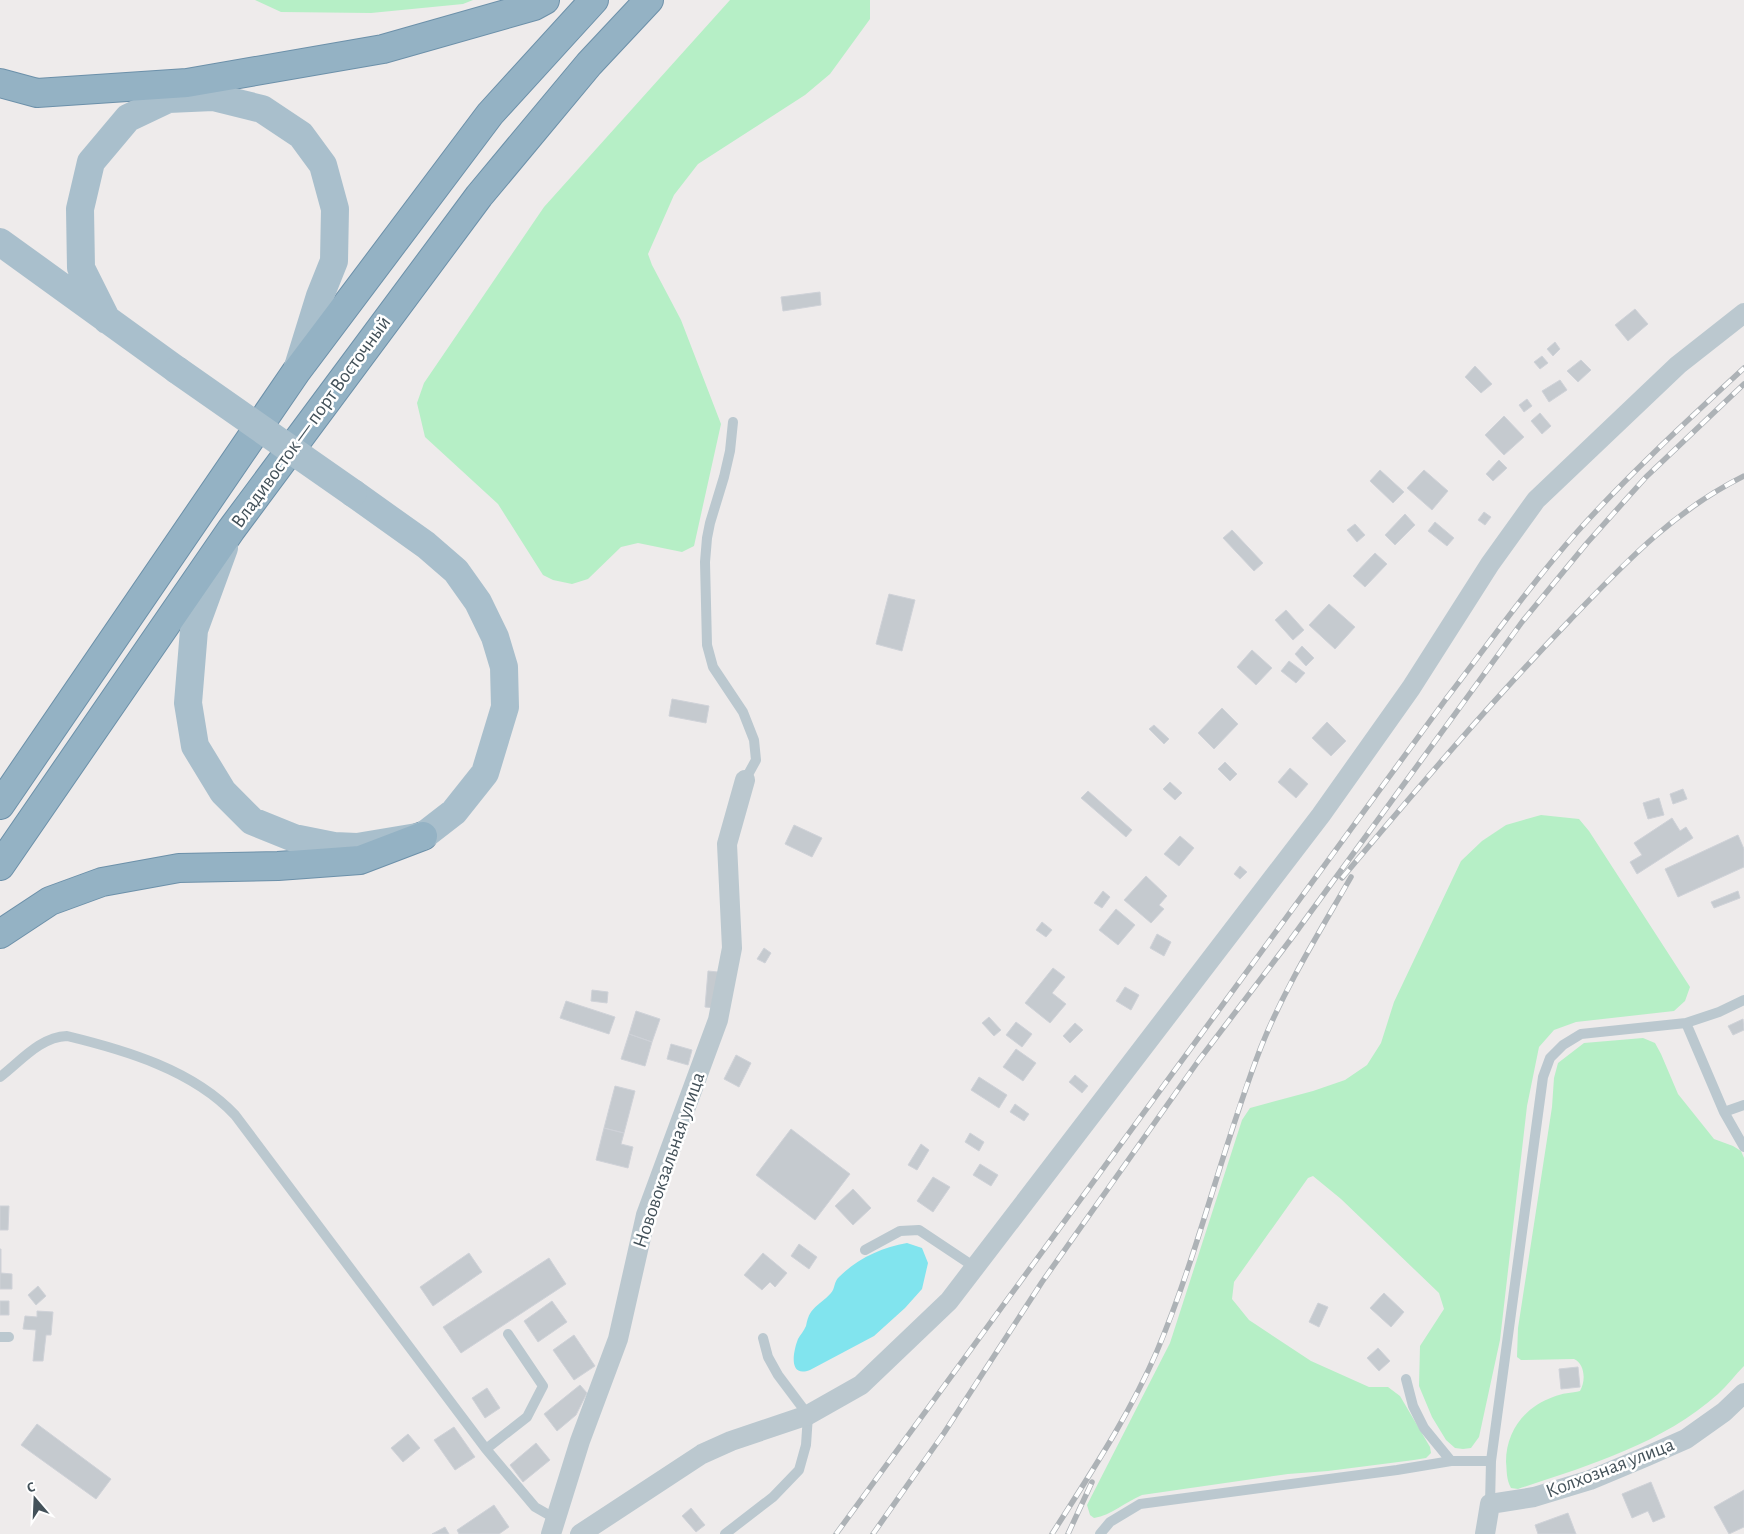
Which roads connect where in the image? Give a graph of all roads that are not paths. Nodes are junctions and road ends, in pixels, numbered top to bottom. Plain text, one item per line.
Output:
1 (545, 0) edge
2 (594, 0) edge
3 (649, 0) edge
4 (0, 83) edge
5 (0, 242) edge
6 (1744, 313) edge
7 (107, 320) junction
8 (296, 372) junction
9 (733, 422) dead end
10 (231, 530) junction
11 (745, 780) joint
12 (0, 805) edge
13 (423, 836) junction
14 (0, 866) edge
15 (0, 934) edge
16 (1744, 1000) edge
17 (1686, 1023) junction
18 (0, 1076) edge
19 (1744, 1105) edge
20 (1724, 1112) junction
21 (1744, 1147) edge
22 (865, 1250) dead end
23 (976, 1268) junction
24 (508, 1334) dead end
25 (763, 1338) dead end
26 (1406, 1379) dead end
27 (1744, 1393) edge
28 (808, 1415) junction
29 (486, 1449) junction
30 (1451, 1461) junction
31 (1491, 1461) junction
32 (1490, 1504) junction
33 (554, 1526) edge
34 (580, 1534) edge
35 (724, 1534) edge
36 (1100, 1534) edge
37 (1485, 1534) edge

1 - 4 highway
2 - 8 highway, Владивосток — порт Восточный
3 - 10 highway, Владивосток — порт Восточный
5 - 7 main road
6 - 23 street
7 - 8 main road
7 - 13 main road, bridge
8 - 12 highway, Владивосток — порт Восточный
9 - 11 lane
10 - 13 main road
10 - 14 highway, Владивосток — порт Восточный
11 - 33 street, Нововокзальная улица
13 - 15 highway
16 - 17 lane
17 - 20 lane
17 - 31 lane
18 - 29 lane
19 - 20 lane
20 - 21 lane
22 - 23 lane
23 - 28 street
24 - 29 lane
25 - 28 lane
26 - 30 lane
27 - 32 street, Колхозная улица
28 - 34 street
28 - 35 lane
29 - 33 lane
30 - 31 lane
30 - 36 lane
31 - 32 lane
32 - 37 street

